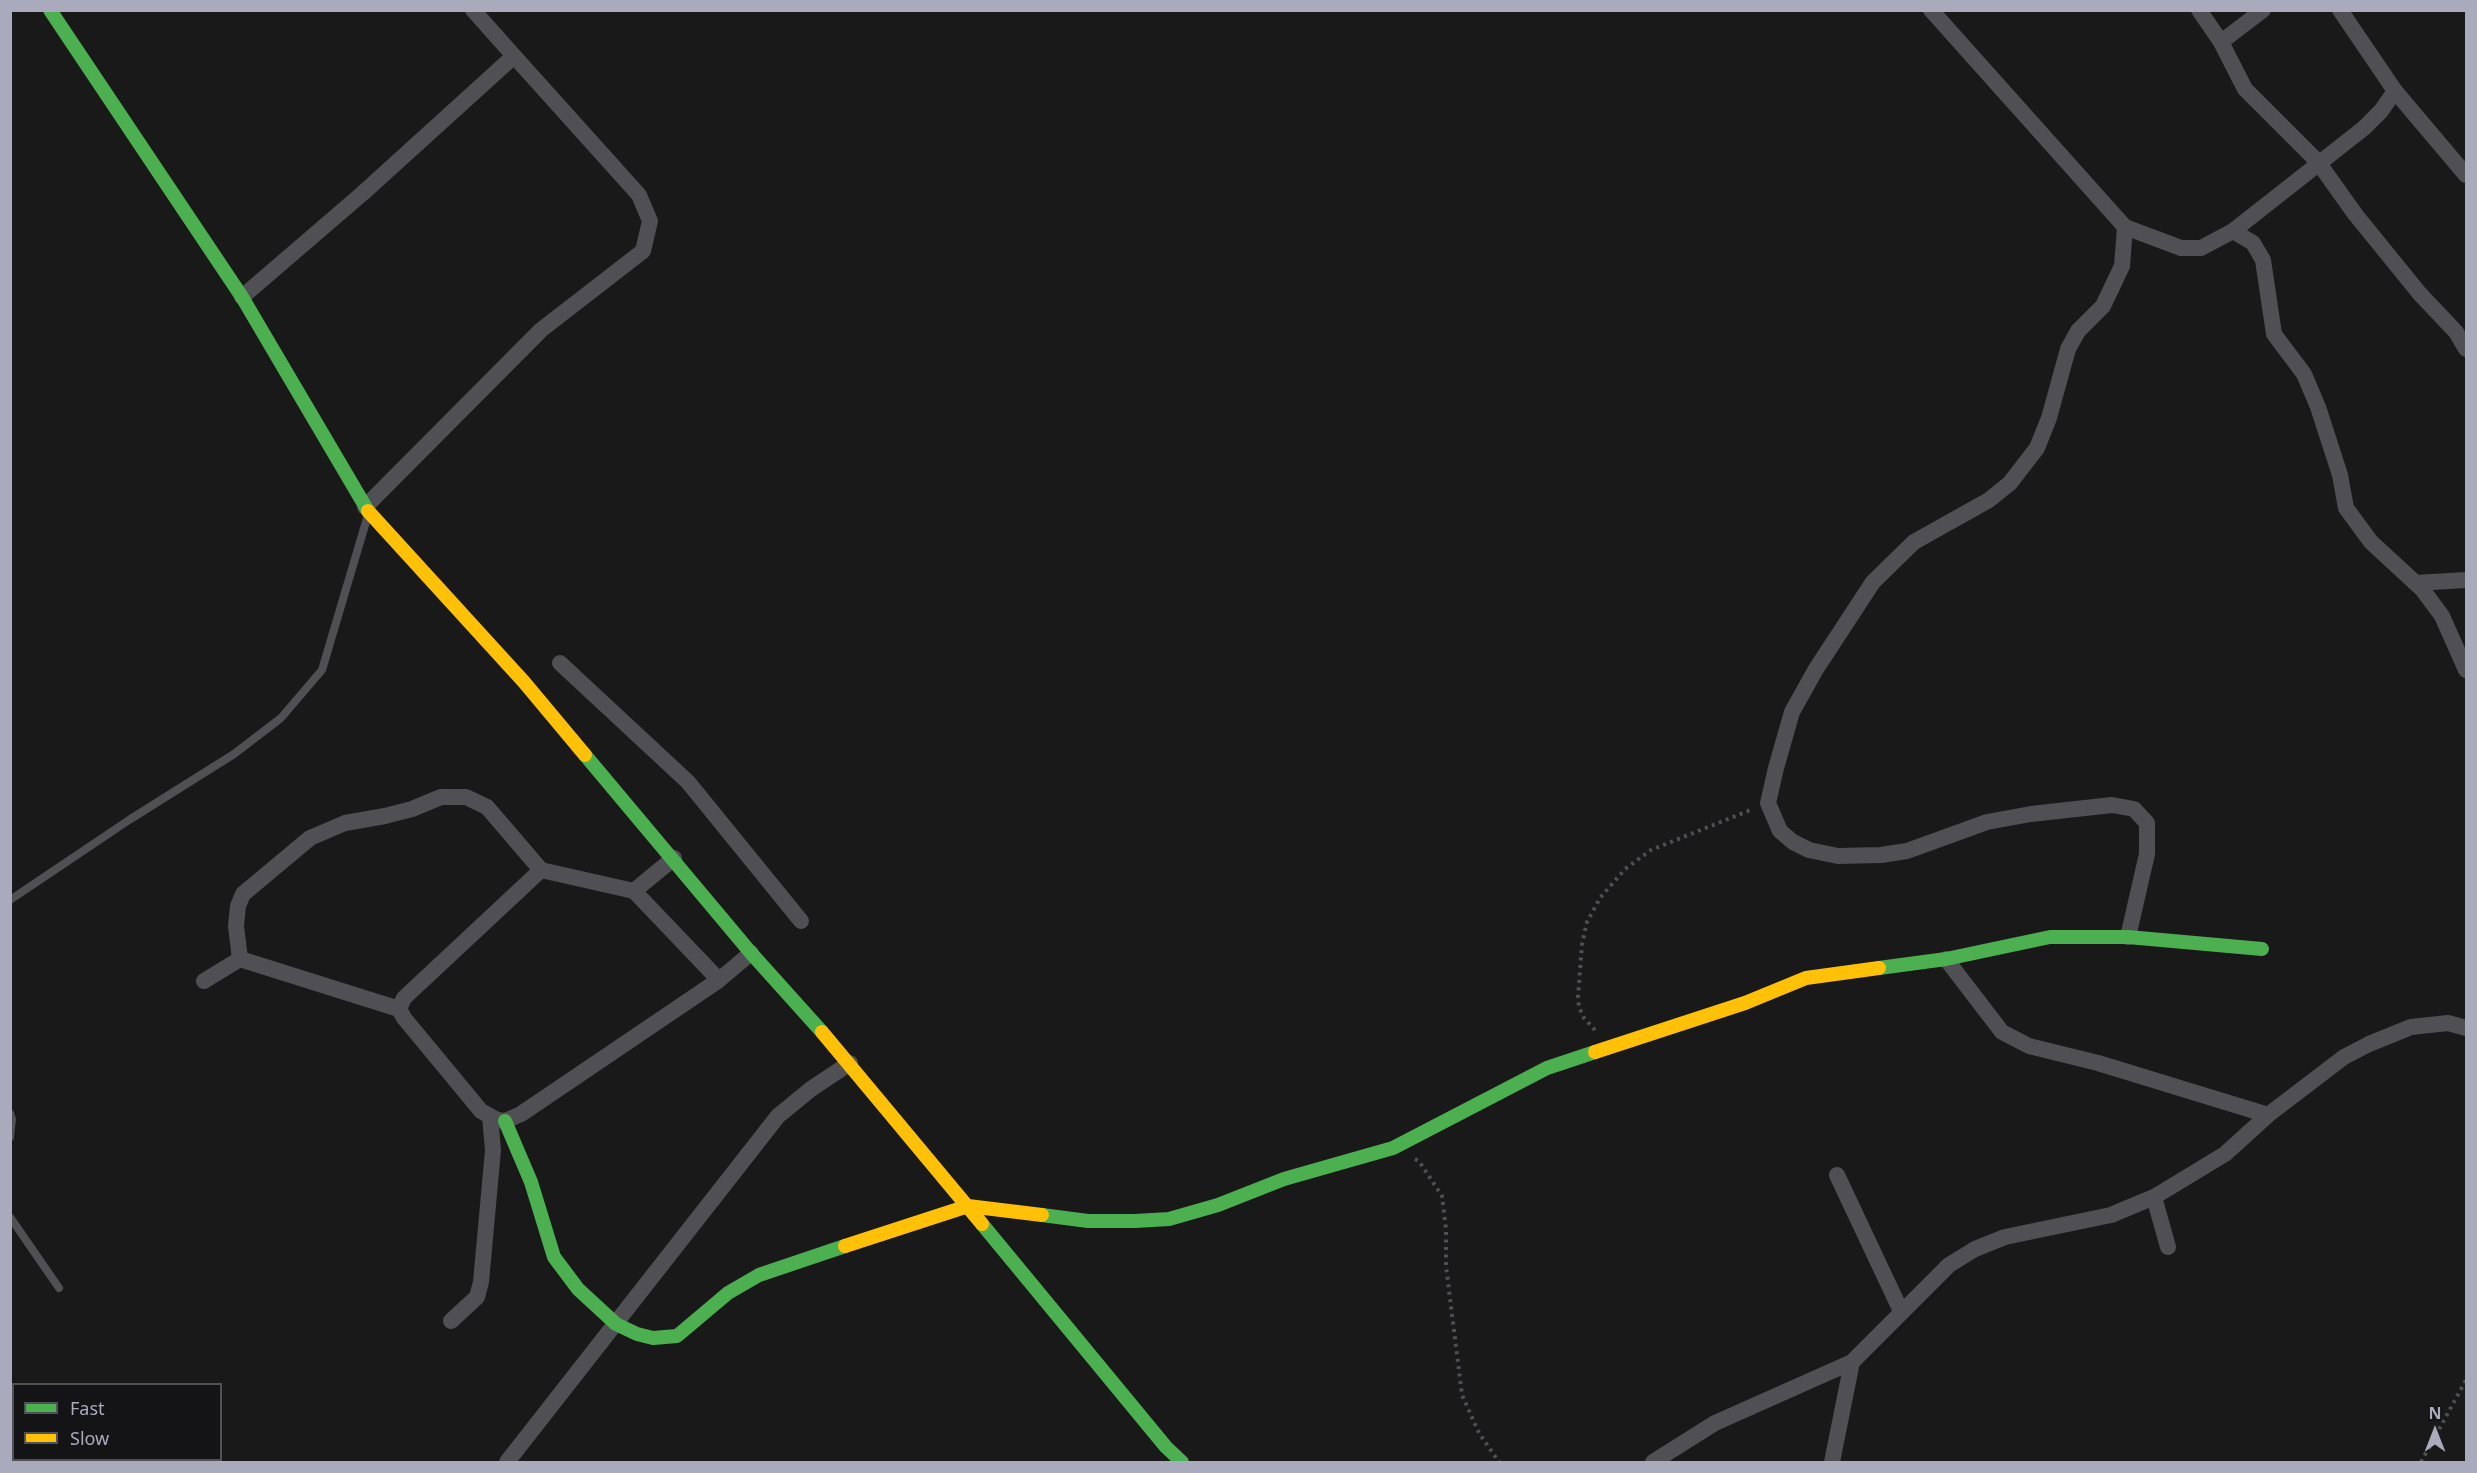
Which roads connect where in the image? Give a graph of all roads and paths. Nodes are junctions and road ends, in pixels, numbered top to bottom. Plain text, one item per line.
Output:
1 (50, 10) edge
2 (473, 10) edge
3 (1931, 10) edge
4 (2199, 10) edge
5 (2263, 10) edge
6 (2340, 10) edge
7 (2220, 42) junction
8 (514, 56) junction
9 (2395, 91) junction
10 (2318, 162) junction
11 (2466, 175) edge
12 (2125, 227) junction
13 (2233, 231) junction
14 (242, 297) junction
15 (2466, 349) edge
16 (367, 510) junction
17 (2466, 580) edge
18 (2415, 583) junction
19 (560, 663) dead end
20 (2466, 670) edge
21 (1768, 803) junction
22 (674, 858) junction
23 (541, 870) junction
24 (634, 891) junction
25 (10, 900) edge
26 (801, 921) dead end
27 (2128, 938) junction
28 (2262, 949) dead end
29 (752, 952) junction
30 (240, 959) junction
31 (1946, 959) junction
32 (719, 980) junction
33 (204, 981) dead end
34 (399, 1009) junction
35 (2466, 1028) edge
36 (1610, 1047) junction
37 (850, 1063) junction
38 (10, 1113) edge
39 (2268, 1115) junction
40 (497, 1119) junction
41 (10, 1137) edge
42 (1393, 1148) junction
43 (1837, 1175) dead end
44 (2154, 1197) junction
45 (968, 1206) junction
46 (10, 1217) edge
47 (2168, 1247) dead end
48 (59, 1288) dead end
49 (1901, 1311) junction
50 (451, 1321) dead end
51 (616, 1324) junction
52 (1852, 1362) junction
53 (2466, 1380) edge
54 (507, 1462) edge
55 (1182, 1462) edge
56 (1499, 1462) edge
57 (1653, 1462) edge
58 (1833, 1462) edge
59 (2421, 1462) edge

1 - 14 street
2 - 8 street
3 - 12 street
4 - 7 street
5 - 7 street
6 - 9 street
7 - 10 street
8 - 14 street
8 - 16 street
9 - 10 street
9 - 11 street
10 - 13 street
10 - 15 street
12 - 13 street
12 - 21 street
13 - 18 street
14 - 16 street
16 - 22 street
16 - 25 lane
17 - 18 street
18 - 20 street
19 - 26 street
21 - 27 street
21 - 36 path
22 - 24 street
22 - 29 street
23 - 24 street
23 - 30 street
23 - 34 street
24 - 32 street
27 - 28 street
27 - 31 street
29 - 32 street
29 - 37 street
30 - 33 street
30 - 34 street
31 - 36 street
31 - 39 street
32 - 40 street
34 - 40 street
35 - 39 street
36 - 42 street
37 - 45 street
37 - 51 street
38 - 41 lane
39 - 44 street
40 - 50 street
40 - 51 street
42 - 45 street
42 - 56 path
43 - 49 street
44 - 47 street
44 - 49 street
45 - 51 street
45 - 55 street
46 - 48 lane
49 - 52 street
51 - 54 street
52 - 57 street
52 - 58 street
53 - 59 path

